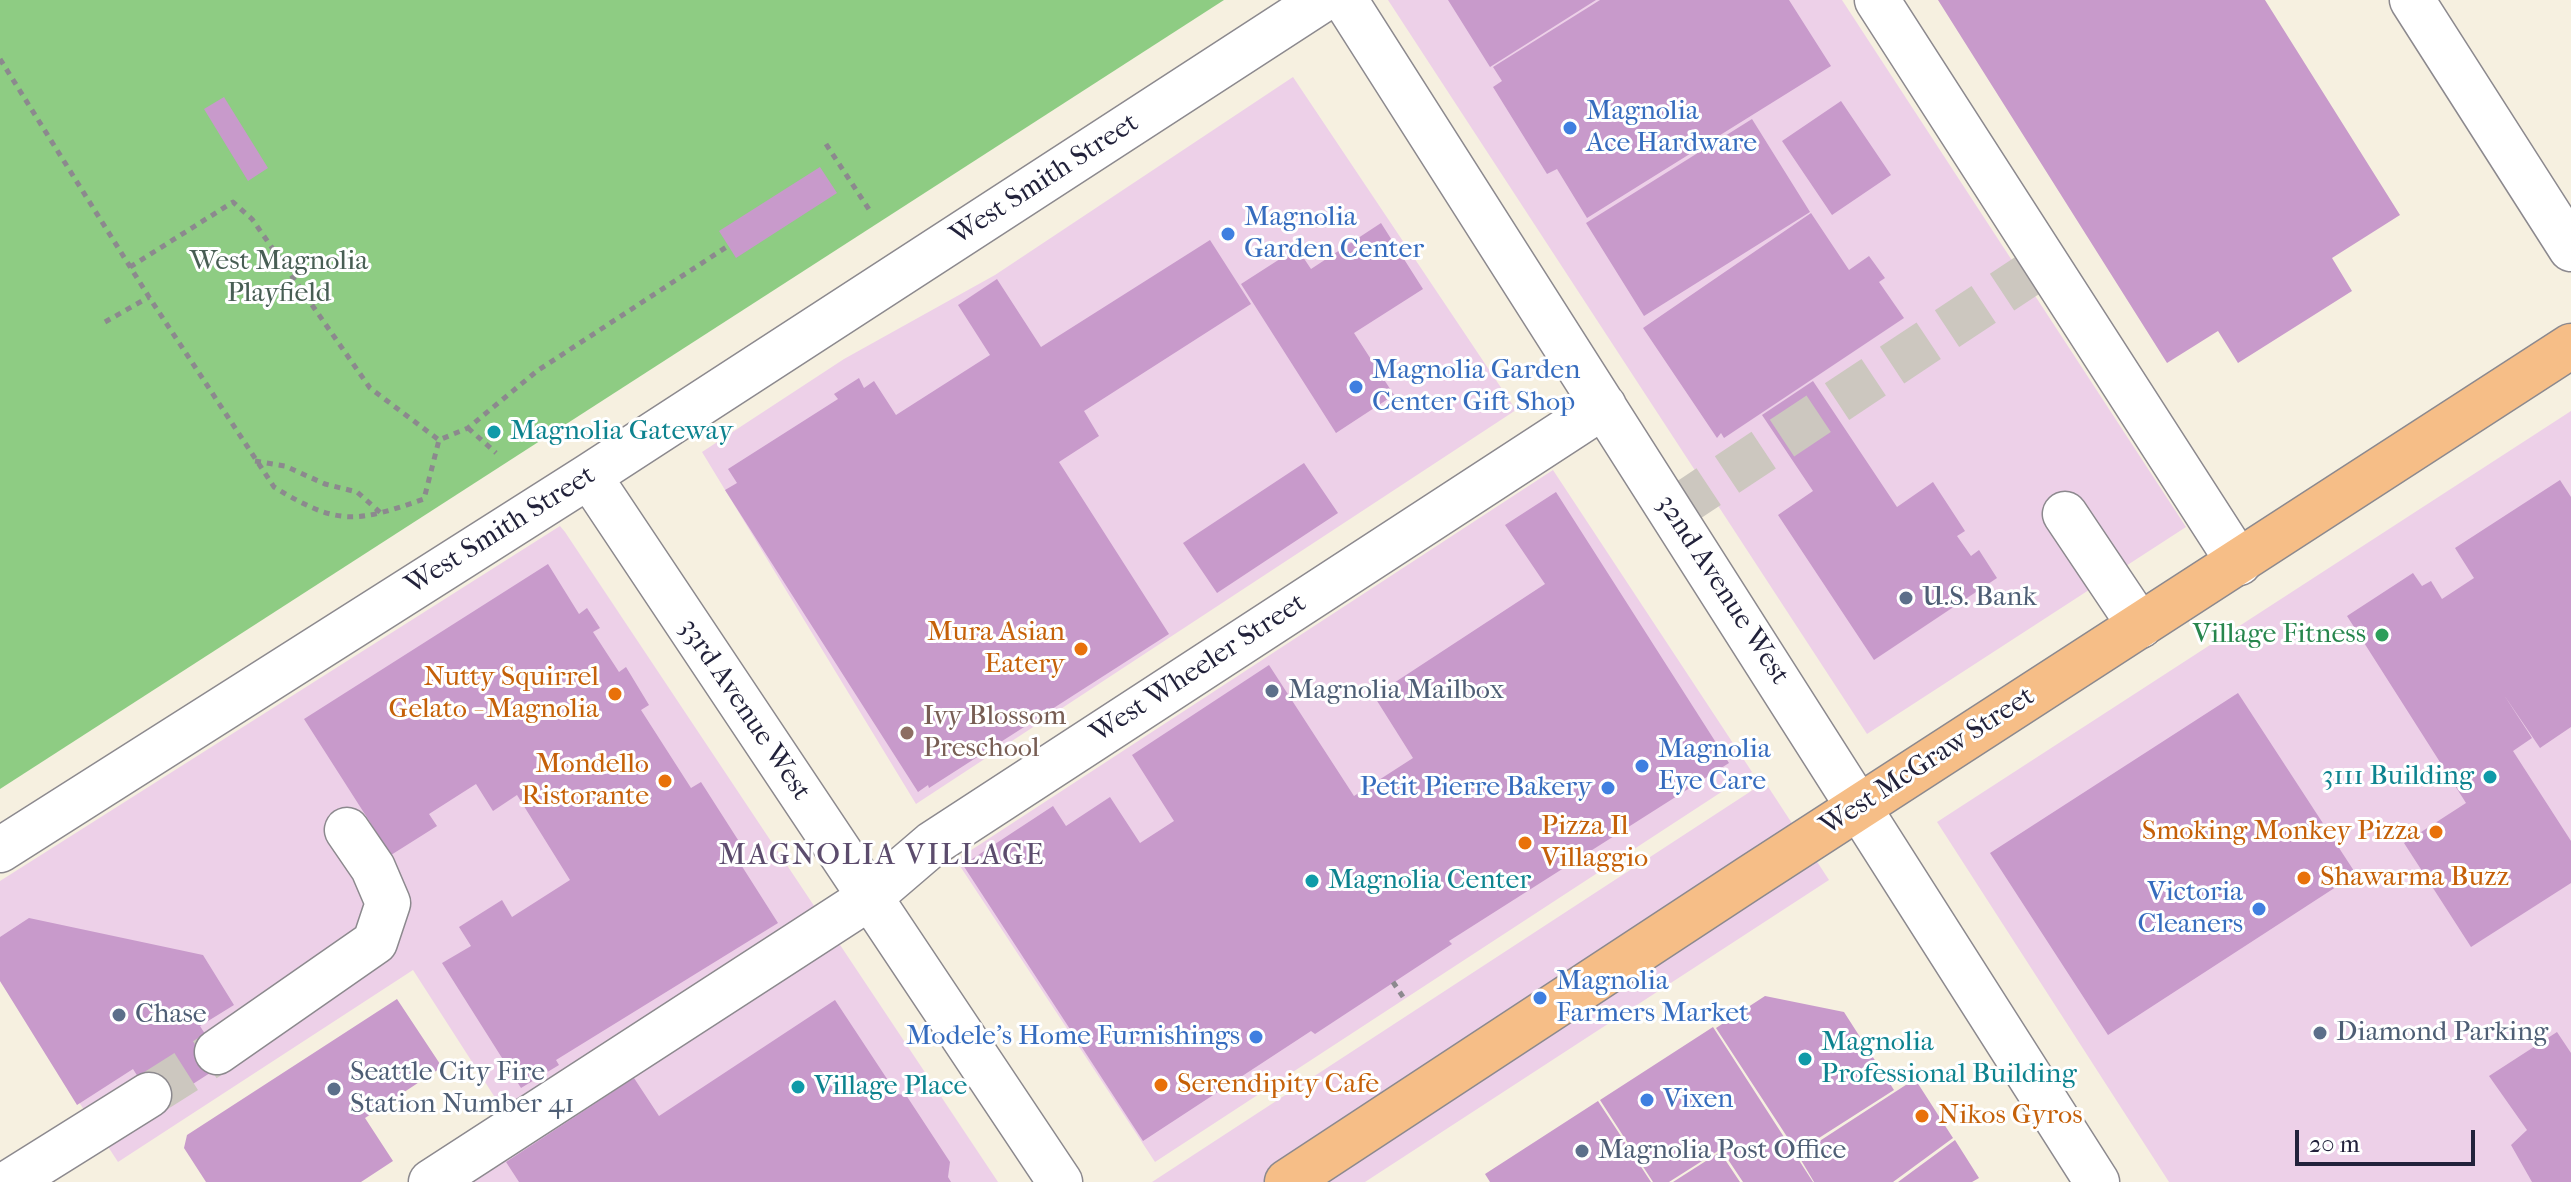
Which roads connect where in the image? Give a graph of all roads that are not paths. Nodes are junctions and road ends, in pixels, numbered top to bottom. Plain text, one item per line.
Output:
1 (1322, 0) edge
2 (1345, 0) edge
3 (1877, 0) edge
4 (2412, 0) edge
5 (2571, 249) edge
6 (2571, 346) edge
7 (1604, 406) junction
8 (589, 476) junction
9 (2065, 514) dead end
10 (2239, 563) junction
11 (2140, 626) junction
12 (1860, 806) junction
13 (347, 830) dead end
14 (0, 850) edge
15 (869, 898) junction
16 (217, 1052) tunnel mouth
17 (149, 1095) tunnel mouth
18 (435, 1179) edge
19 (2092, 1180) edge
20 (10, 1182) edge
21 (1060, 1182) edge
22 (1287, 1182) edge

1 - 8 street, West Smith Street
2 - 7 street, 32nd Avenue West
3 - 10 street
4 - 5 street
6 - 10 main road, West McGraw Street
7 - 12 street, 32nd Avenue West
7 - 15 street, West Wheeler Street
8 - 14 street, West Smith Street
8 - 15 street, 33rd Avenue West
9 - 11 street
10 - 11 main road, West McGraw Street
11 - 12 main road, West McGraw Street
12 - 19 street, 32nd Avenue West
12 - 22 main road, West McGraw Street
13 - 16 street
15 - 18 street, West Wheeler Street
15 - 21 street, 33rd Avenue West
17 - 20 street

